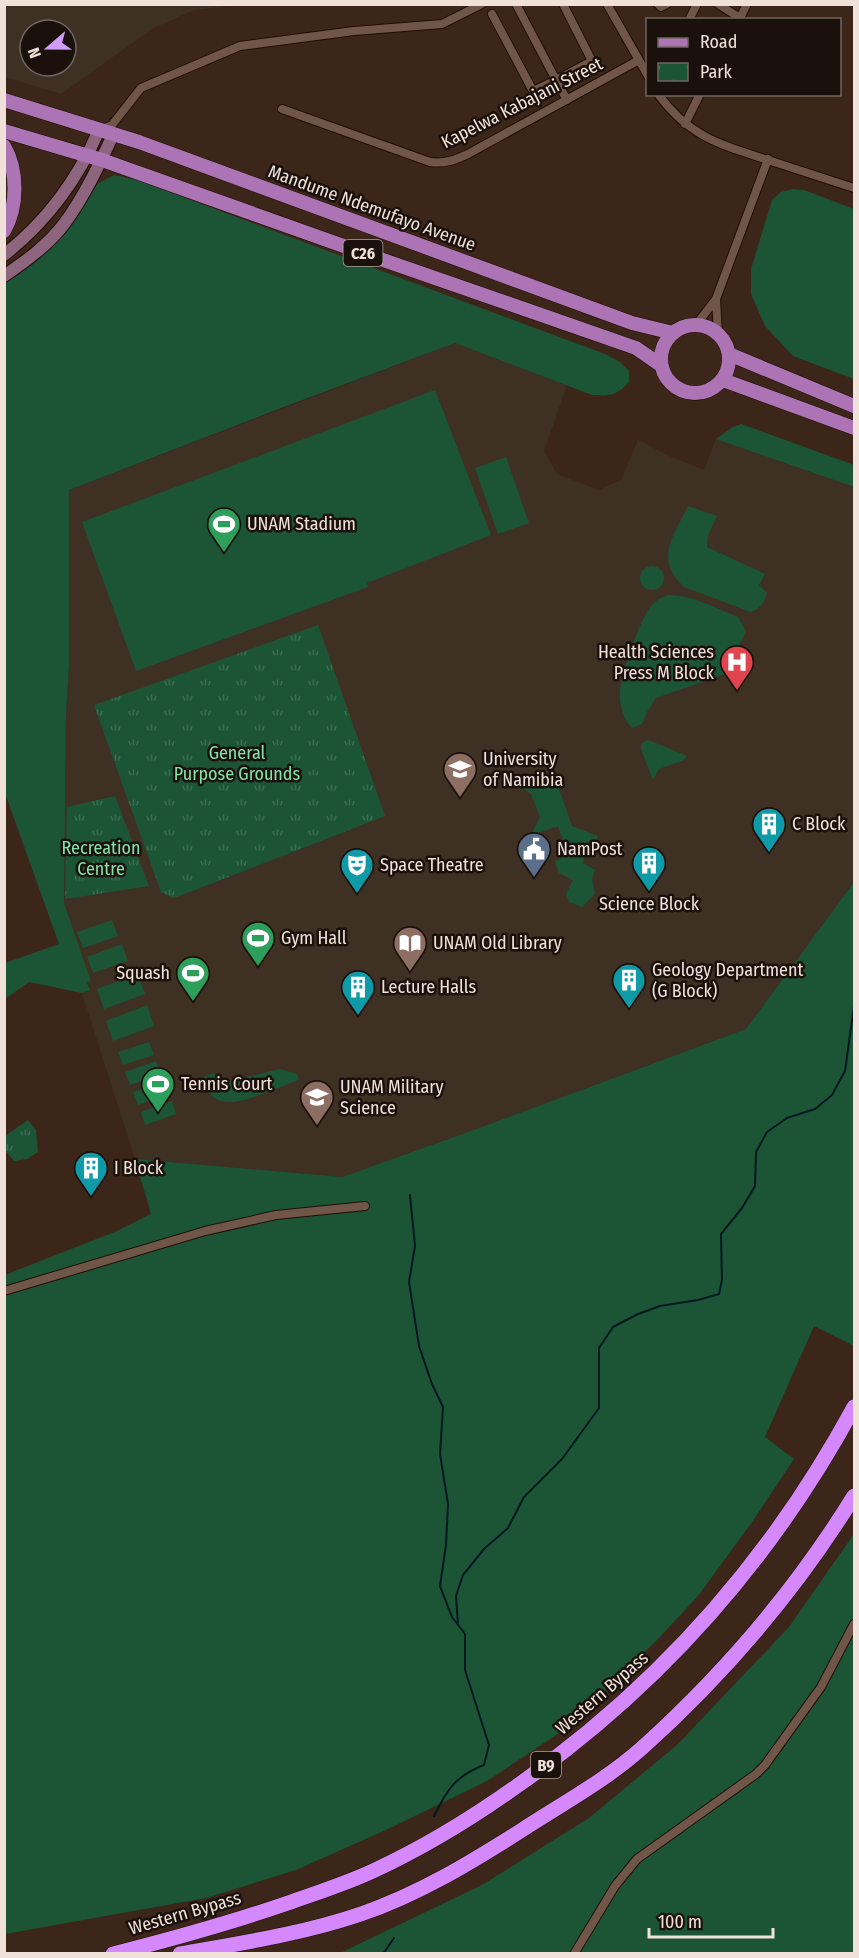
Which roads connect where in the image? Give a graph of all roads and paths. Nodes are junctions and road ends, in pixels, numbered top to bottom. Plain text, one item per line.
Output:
1 (482, 4) edge
2 (516, 4) edge
3 (563, 4) edge
4 (607, 4) edge
5 (658, 4) edge
6 (667, 4) edge
7 (697, 4) edge
8 (718, 4) edge
9 (747, 4) edge
10 (492, 14) dead end
11 (690, 18) edge
12 (739, 18) edge
13 (740, 18) edge
14 (639, 60) junction
15 (646, 72) edge
16 (556, 80) junction
17 (659, 96) edge
18 (697, 96) edge
19 (4, 100) edge
20 (567, 100) junction
21 (282, 109) dead end
22 (685, 124) junction
23 (108, 130) junction
24 (4, 131) edge
25 (4, 146) edge
26 (95, 157) junction
27 (768, 159) junction
28 (855, 188) edge
29 (4, 231) edge
30 (4, 255) edge
31 (4, 276) edge
32 (716, 299) junction
33 (696, 325) junction
34 (673, 333) junction
35 (720, 336) junction
36 (729, 354) junction
37 (662, 366) junction
38 (725, 374) junction
39 (855, 406) edge
40 (855, 428) edge
41 (364, 1206) dead end
42 (4, 1291) edge
43 (855, 1407) edge
44 (855, 1496) edge
45 (855, 1624) edge
46 (113, 1953) edge
47 (180, 1953) edge
48 (574, 1953) edge

1 - 23 street
2 - 16 street
3 - 16 street
4 - 14 street
5 - 6 street
7 - 11 street
8 - 12 street
9 - 13 street
10 - 16 street
14 - 15 street
14 - 20 street, Kapelwa Kabajani Street
16 - 20 street
17 - 22 street
18 - 22 street
19 - 23 main road, Mandume Ndemufayo Avenue / C26
20 - 21 street, Kapelwa Kabajani Street
22 - 27 street
23 - 26 main road
23 - 34 main road, Mandume Ndemufayo Avenue / C26
24 - 26 main road, C26
25 - 29 main road
26 - 30 main road
26 - 31 main road
26 - 37 main road, C26
27 - 28 street
27 - 32 street
32 - 33 street
32 - 35 street
33 - 34 main road
33 - 35 main road
34 - 37 main road
35 - 36 main road
36 - 38 main road
36 - 39 main road
37 - 38 main road, C26
38 - 40 main road
41 - 42 street
43 - 46 highway, Western Bypass / B9
44 - 47 highway, B9
45 - 48 street

